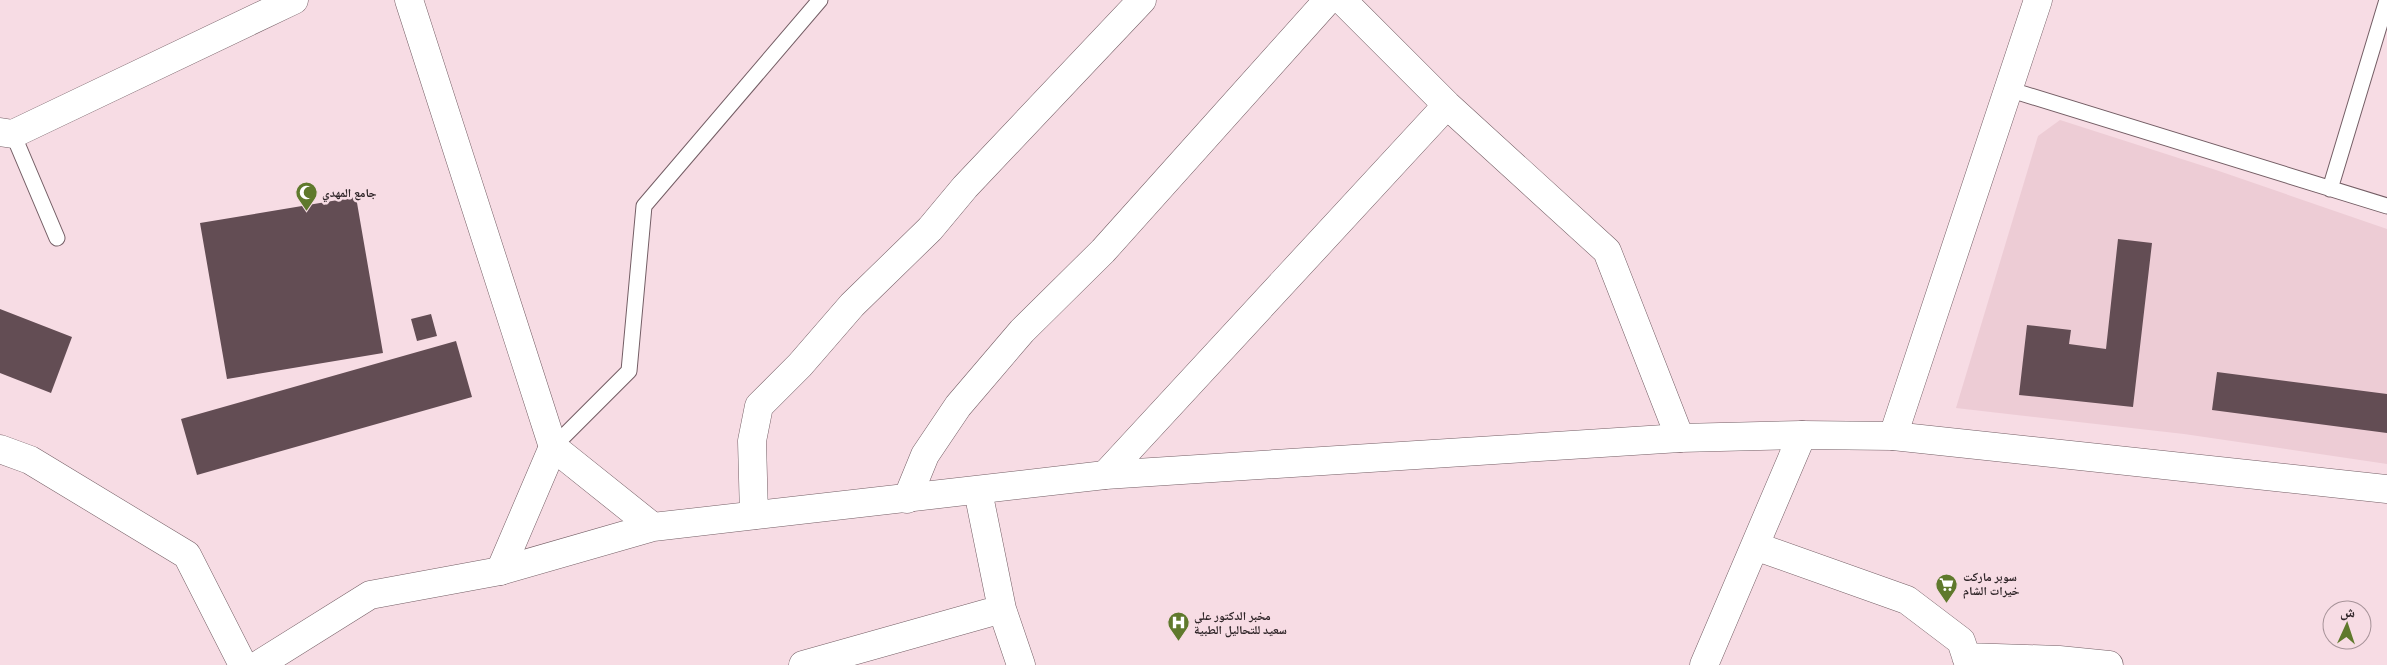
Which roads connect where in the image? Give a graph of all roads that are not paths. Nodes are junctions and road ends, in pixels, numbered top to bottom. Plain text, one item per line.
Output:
1 (294, 0) edge
2 (409, 0) edge
3 (820, 0) edge
4 (1142, 0) edge
5 (1328, 0) edge
6 (1342, 0) edge
7 (2038, 0) edge
8 (2387, 0) edge
9 (2008, 89) junction
10 (1447, 105) junction
11 (6, 133) edge
12 (2330, 189) junction
13 (2387, 206) edge
14 (57, 238) dead end
15 (1802, 435) junction
16 (1894, 436) junction
17 (1680, 438) junction
18 (553, 447) junction
19 (0, 449) edge
20 (1105, 475) junction
21 (2387, 489) edge
22 (978, 490) junction
23 (907, 499) junction
24 (754, 515) junction
25 (653, 527) junction
26 (1755, 546) junction
27 (500, 571) junction
28 (1002, 609) junction
29 (1967, 661) edge
30 (243, 665) edge
31 (258, 665) edge
32 (803, 665) edge
33 (1021, 665) edge
34 (1704, 665) edge
35 (2109, 665) edge

1 - 11 street
2 - 18 street
3 - 18 lane
4 - 24 street
5 - 23 street
6 - 10 street
7 - 9 street
8 - 12 lane
9 - 12 lane
9 - 16 street
10 - 17 street
10 - 20 street
11 - 14 lane
12 - 13 lane
15 - 16 street
15 - 17 street
15 - 26 street
16 - 21 street
17 - 20 street
18 - 25 street
18 - 27 street
19 - 30 street
20 - 22 street
22 - 23 street
22 - 28 street
23 - 24 street
24 - 25 street
25 - 27 street
26 - 29 street
26 - 34 street
27 - 31 street
28 - 32 street
28 - 33 street
29 - 35 street

